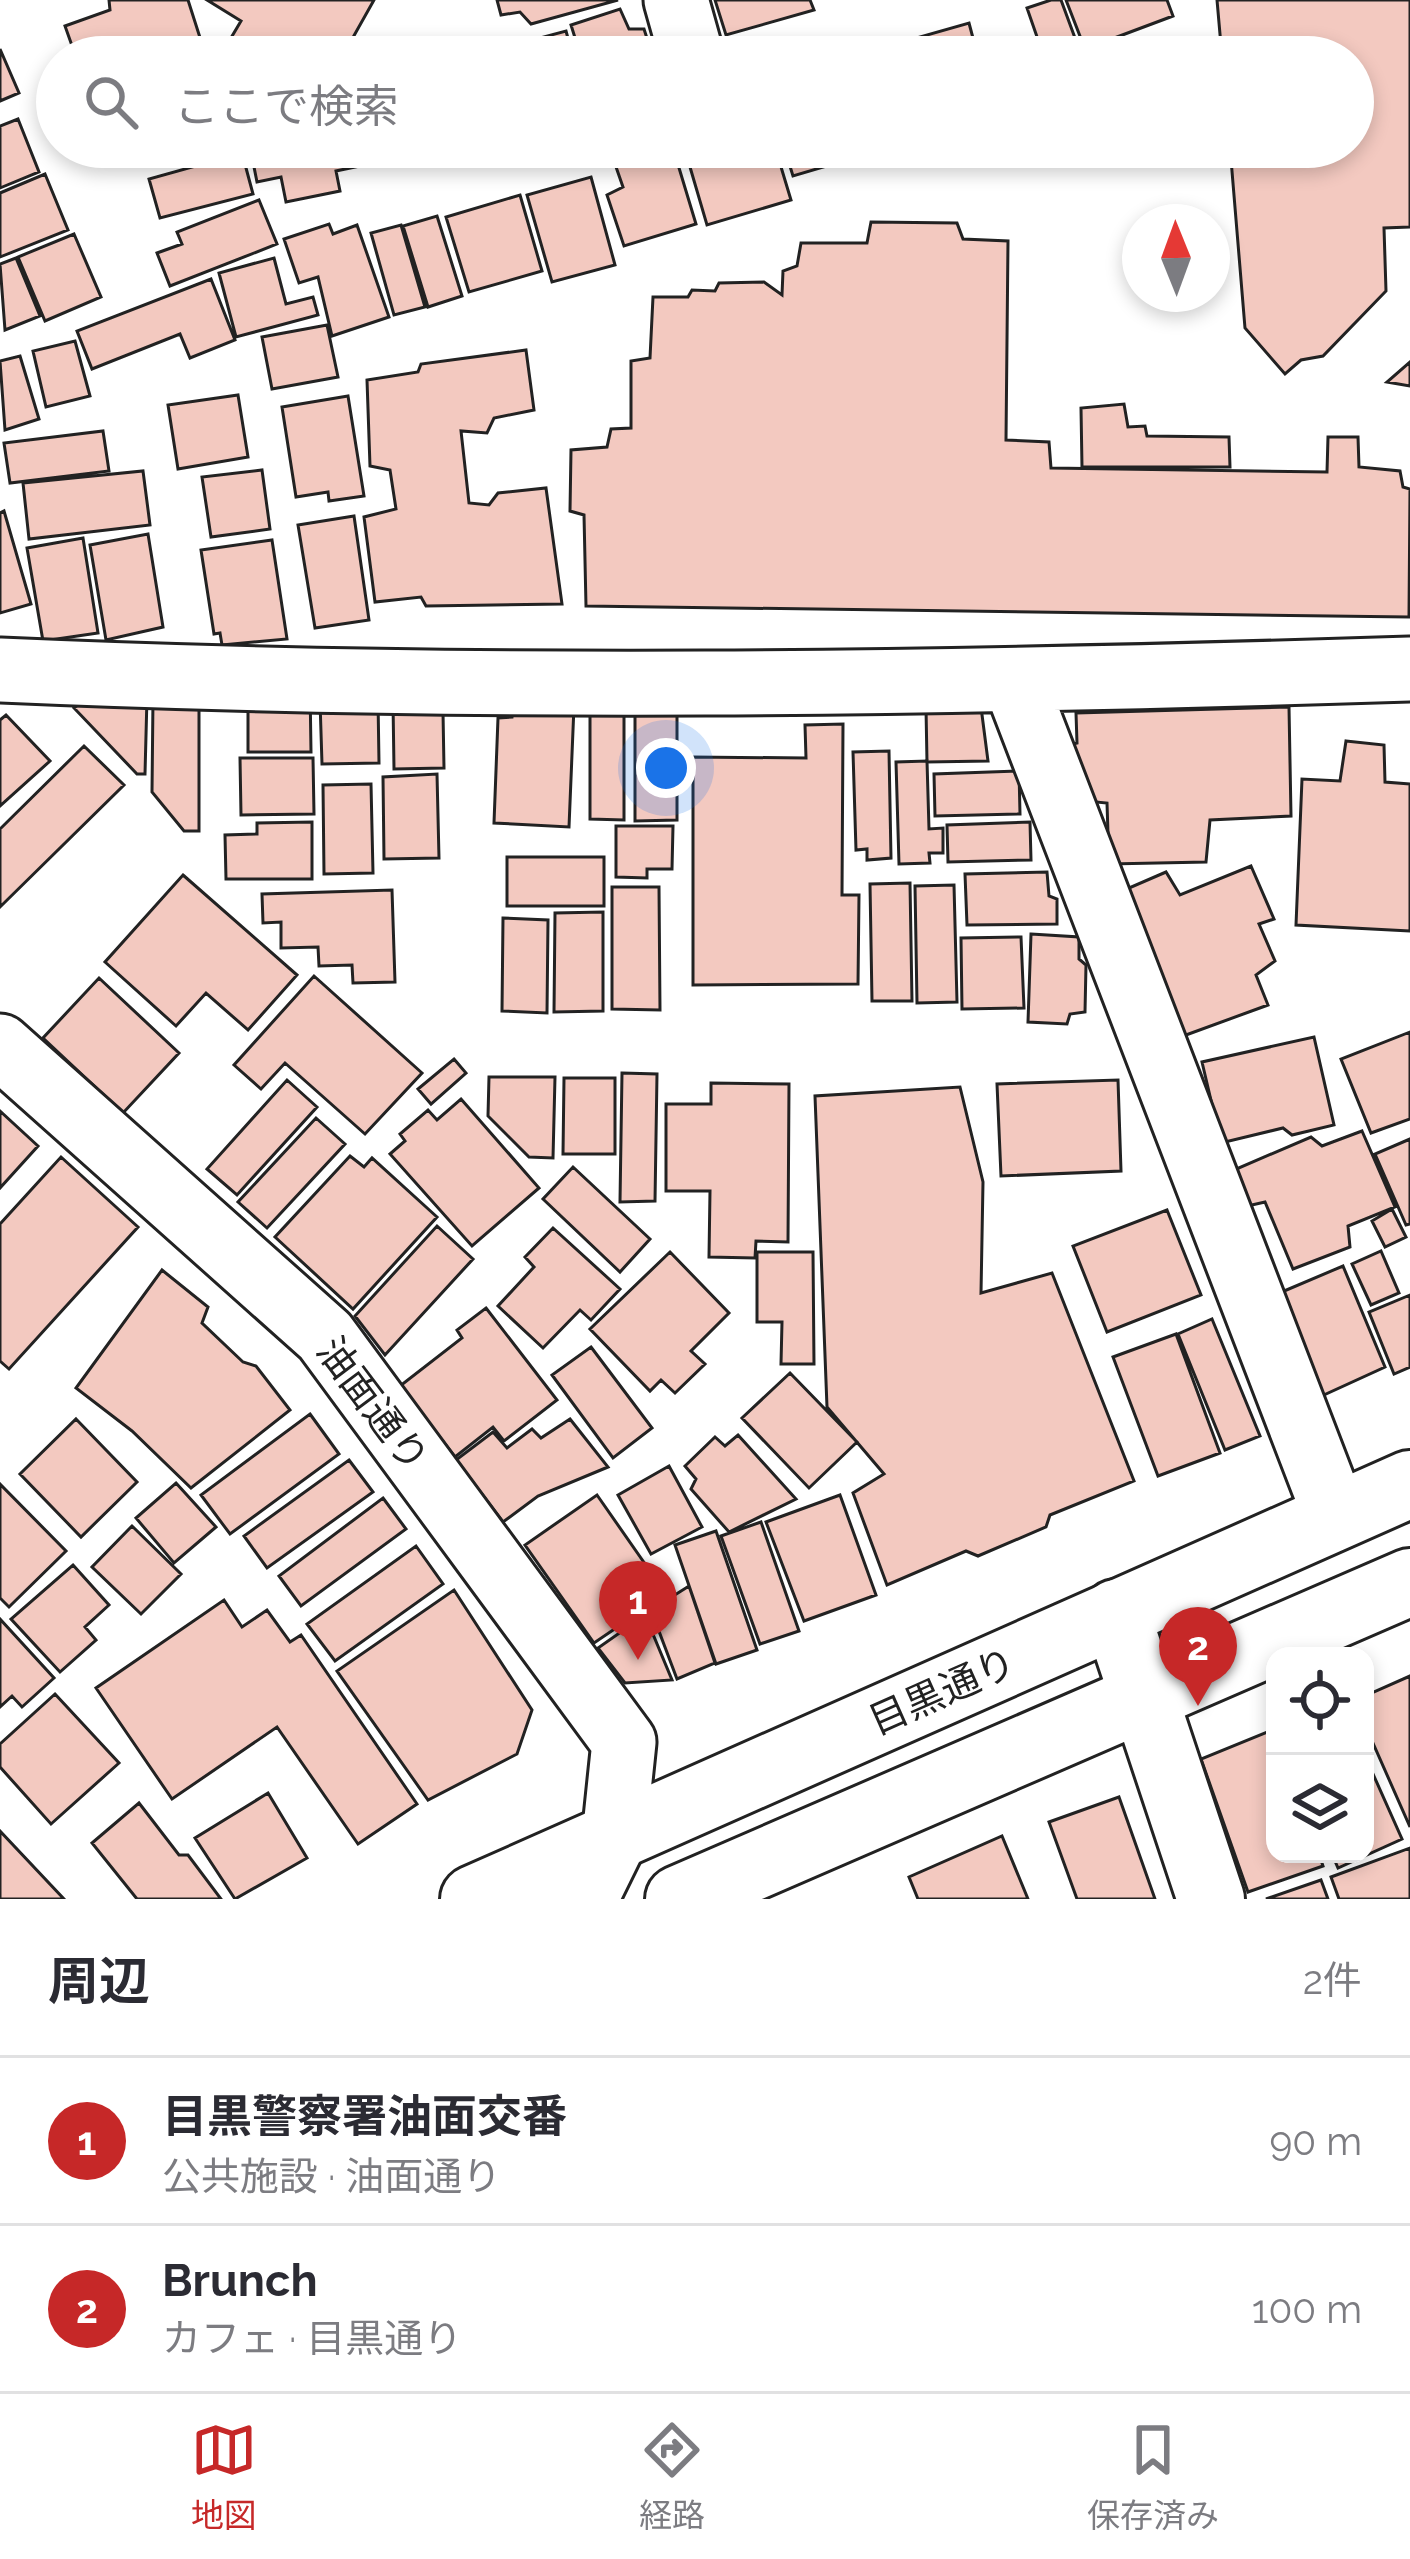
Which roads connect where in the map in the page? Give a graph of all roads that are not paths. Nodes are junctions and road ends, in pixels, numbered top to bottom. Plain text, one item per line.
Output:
1 (676, 0) edge
2 (686, 36) edge
3 (1410, 669) edge
4 (0, 670) edge
5 (1015, 682) junction
6 (0, 1046) edge
7 (1410, 1484) edge
8 (1335, 1515) junction
9 (1410, 1582) edge
10 (1116, 1612) junction
11 (1144, 1694) junction
12 (614, 1838) junction
13 (474, 1899) edge
14 (584, 1899) edge
15 (679, 1899) edge
16 (1211, 1899) edge

1 - 2 street
3 - 5 street
4 - 5 street
5 - 8 street
6 - 12 street, 油面通り
7 - 8 main road, 目黒通り
8 - 10 main road, 目黒通り
9 - 11 main road
10 - 11 main road
10 - 12 main road, 目黒通り
11 - 15 main road
11 - 16 main road
12 - 13 main road, 目黒通り
12 - 14 main road

